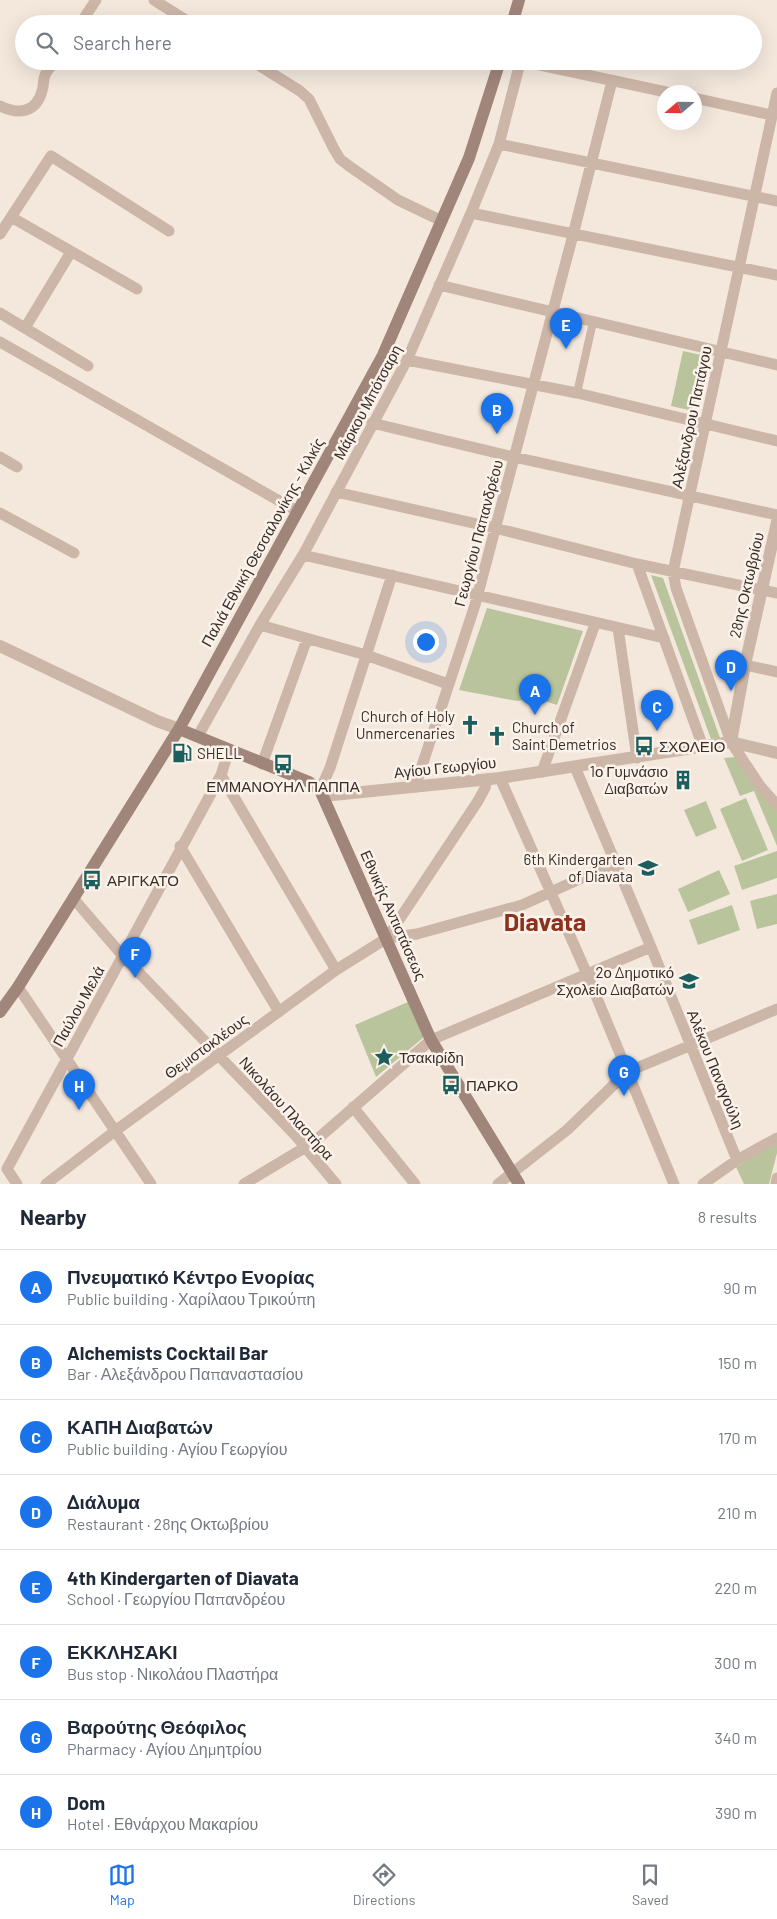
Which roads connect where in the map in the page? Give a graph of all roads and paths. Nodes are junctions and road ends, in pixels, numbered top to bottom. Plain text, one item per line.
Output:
1 (96, 0) edge
2 (154, 0) edge
3 (519, 0) edge
4 (86, 15) edge
5 (178, 15) edge
6 (515, 15) edge
7 (48, 70) edge
8 (266, 70) edge
9 (497, 70) edge
10 (518, 70) edge
11 (562, 70) edge
12 (612, 81) junction
13 (657, 90) edge
14 (777, 93) edge
15 (702, 100) edge
16 (0, 106) edge
17 (773, 122) edge
18 (499, 144) junction
19 (591, 164) junction
20 (754, 196) junction
21 (777, 201) edge
22 (471, 213) junction
23 (11, 217) junction
24 (442, 221) junction
25 (169, 231) dead end
26 (0, 234) edge
27 (573, 235) junction
28 (71, 252) junction
29 (739, 266) junction
30 (777, 275) edge
31 (439, 285) junction
32 (137, 289) dead end
33 (552, 312) junction
34 (0, 313) edge
35 (593, 322) junction
36 (25, 328) junction
37 (0, 342) edge
38 (720, 352) junction
39 (407, 360) junction
40 (777, 365) edge
41 (88, 366) dead end
42 (533, 385) junction
43 (577, 394) junction
44 (372, 423) junction
45 (705, 424) junction
46 (777, 441) edge
47 (0, 457) edge
48 (514, 457) junction
49 (17, 467) dead end
50 (336, 492) junction
51 (689, 495) junction
52 (297, 511) junction
53 (0, 513) edge
54 (777, 515) edge
55 (777, 522) edge
56 (495, 528) junction
57 (74, 553) dead end
58 (303, 555) junction
59 (637, 564) junction
60 (672, 572) junction
61 (392, 575) junction
62 (762, 590) junction
63 (777, 593) edge
64 (477, 596) junction
65 (595, 624) junction
66 (260, 625) junction
67 (618, 628) junction
68 (664, 638) junction
69 (307, 639) junction
70 (0, 646) edge
71 (366, 655) junction
72 (745, 665) junction
73 (777, 672) edge
74 (448, 684) junction
75 (181, 733) junction
76 (198, 736) junction
77 (731, 742) junction
78 (703, 748) junction
79 (228, 750) junction
80 (777, 753) edge
81 (636, 758) junction
82 (262, 764) junction
83 (575, 767) junction
84 (542, 772) junction
85 (221, 775) junction
86 (493, 779) junction
87 (154, 785) dead end
88 (141, 787) junction
89 (415, 787) junction
90 (322, 793) junction
91 (777, 805) edge
92 (180, 846) junction
93 (614, 863) junction
94 (551, 893) junction
95 (73, 898) junction
96 (386, 938) junction
97 (651, 947) junction
98 (122, 956) junction
99 (336, 970) junction
100 (586, 974) junction
101 (18, 987) junction
102 (777, 1009) edge
103 (0, 1012) edge
104 (279, 1012) junction
105 (431, 1040) junction
106 (691, 1045) junction
107 (219, 1055) junction
108 (65, 1060) junction
109 (627, 1072) junction
110 (354, 1107) junction
111 (115, 1131) junction
112 (777, 1138) edge
113 (306, 1148) junction
114 (737, 1160) junction
115 (777, 1178) edge
116 (515, 1179) edge
117 (17, 1184) edge
118 (46, 1184) edge
119 (151, 1184) edge
120 (244, 1184) edge
121 (336, 1184) edge
122 (415, 1184) edge
123 (498, 1184) edge
124 (674, 1184) edge
125 (703, 1184) edge
126 (776, 1184) edge

1 - 4 street
2 - 5 street
3 - 6 main road
7 - 16 street
8 - 24 street
9 - 24 main road, Παλιά Εθνική Θεσσαλονίκης - Κιλκίς
10 - 18 street, Μάρκου Μπότσαρη
11 - 12 street, Μάρκου Μπότσαρη
12 - 13 street
12 - 19 street, Γεωργίου Παπανδρέου
14 - 17 street, Αλέξανδρου Παπάγου
15 - 17 street
17 - 20 street, Αλέξανδρου Παπάγου
18 - 19 street
18 - 22 street, Μάρκου Μπότσαρη
19 - 20 street
19 - 27 street, Γεωργίου Παπανδρέου
20 - 21 street
20 - 29 street, Αλέξανδρου Παπάγου
22 - 27 street
22 - 31 street, Μάρκου Μπότσαρη
23 - 25 street
23 - 26 street
23 - 28 street
24 - 52 main road, Παλιά Εθνική Θεσσαλονίκης - Κιλκίς
27 - 29 street
27 - 33 street, Γεωργίου Παπανδρέου
28 - 32 street
28 - 36 street
29 - 30 street
29 - 38 street, Αλέξανδρου Παπάγου
31 - 33 street
31 - 39 street, Μάρκου Μπότσαρη
33 - 35 street
33 - 42 street, Γεωργίου Παπανδρέου
34 - 36 street
35 - 38 street
35 - 43 street
36 - 41 street
37 - 52 street
38 - 40 street
38 - 45 street, Αλέξανδρου Παπάγου
39 - 42 street
39 - 44 street, Μάρκου Μπότσαρη
42 - 43 street
42 - 48 street, Γεωργίου Παπανδρέου
43 - 45 street
44 - 48 street
44 - 50 street, Μάρκου Μπότσαρη
45 - 46 street
45 - 51 street, Αλέξανδρου Παπάγου
47 - 49 street
48 - 51 street
48 - 56 street, Γεωργίου Παπανδρέου
50 - 56 street
50 - 58 street, Μάρκου Μπότσαρη
51 - 54 street
51 - 60 street, Αλέξανδρου Παπάγου
52 - 75 main road, Παλιά Εθνική Θεσσαλονίκης - Κιλκίς
53 - 57 street
55 - 62 street, 28ης Οκτωβρίου
56 - 59 street
56 - 64 street, Γεωργίου Παπανδρέου
58 - 61 street
58 - 66 street, Μάρκου Μπότσαρη
59 - 60 street
59 - 68 street
60 - 62 street
60 - 77 street, Αλέξανδρου Παπάγου
61 - 64 street
61 - 71 street
62 - 63 street
62 - 72 street, 28ης Οκτωβρίου
64 - 65 street
64 - 74 street, Γεωργίου Παπανδρέου
65 - 67 street
65 - 84 street
66 - 69 street
66 - 76 street, Μάρκου Μπότσαρη
67 - 68 street
67 - 81 street
68 - 78 street
69 - 71 street
69 - 82 street
70 - 75 street
71 - 74 street
71 - 90 street
72 - 73 street
72 - 77 street, 28ης Οκτωβρίου
74 - 89 street, Γεωργίου Παπανδρέου
75 - 76 main road
75 - 88 main road, Παλιά Εθνική Θεσσαλονίκης - Κιλκίς
76 - 79 main road
77 - 78 street, Αγίου Γεωργίου
77 - 80 street, Αγίου Γεωργίου
77 - 91 street, Αλέξανδρου Παπάγου
78 - 81 street, Αγίου Γεωργίου
79 - 82 main road
79 - 85 street, Παύλου Μελά
81 - 83 street, Αγίου Γεωργίου
82 - 90 main road
83 - 84 street, Αγίου Γεωργίου
83 - 93 street, Αλέκου Παναγούλη
84 - 86 street, Αγίου Γεωργίου
85 - 92 street, Παύλου Μελά
85 - 99 street
86 - 89 street, Αγίου Γεωργίου
86 - 94 street
86 - 96 street
87 - 88 main road
88 - 95 main road, Παλιά Εθνική Θεσσαλονίκης - Κιλκίς
89 - 90 street, Αγίου Γεωργίου
90 - 96 main road, Εθνικής Αντιστάσεως
92 - 98 street, Παύλου Μελά
92 - 104 street
93 - 94 street
93 - 97 street, Αλέκου Παναγούλη
94 - 96 street
94 - 100 street
95 - 98 street, Νικολάου Πλαστήρα
95 - 101 main road, Παλιά Εθνική Θεσσαλονίκης - Κιλκίς
96 - 99 street, Θεμιστοκλέους
96 - 105 main road, Εθνικής Αντιστάσεως
97 - 100 street
97 - 106 street, Αλέκου Παναγούλη
98 - 107 street, Νικολάου Πλαστήρα
98 - 108 street, Παύλου Μελά
99 - 104 street, Θεμιστοκλέους
100 - 105 street
100 - 109 street
101 - 103 main road, Παλιά Εθνική Θεσσαλονίκης - Κιλκίς
101 - 108 street
102 - 106 street
104 - 107 street, Θεμιστοκλέους
105 - 110 street
105 - 116 main road, Εθνικής Αντιστάσεως
106 - 109 street
106 - 114 street, Αλέκου Παναγούλη
107 - 111 street, Θεμιστοκλέους
107 - 113 street, Νικολάου Πλαστήρα
108 - 111 street
108 - 117 street, Παύλου Μελά
109 - 116 street
109 - 124 street
110 - 113 street
110 - 122 street
111 - 118 street, Θεμιστοκλέους
111 - 119 street
112 - 114 street
113 - 120 street
113 - 121 street, Νικολάου Πλαστήρα
114 - 125 street
115 - 126 street
116 - 123 street

